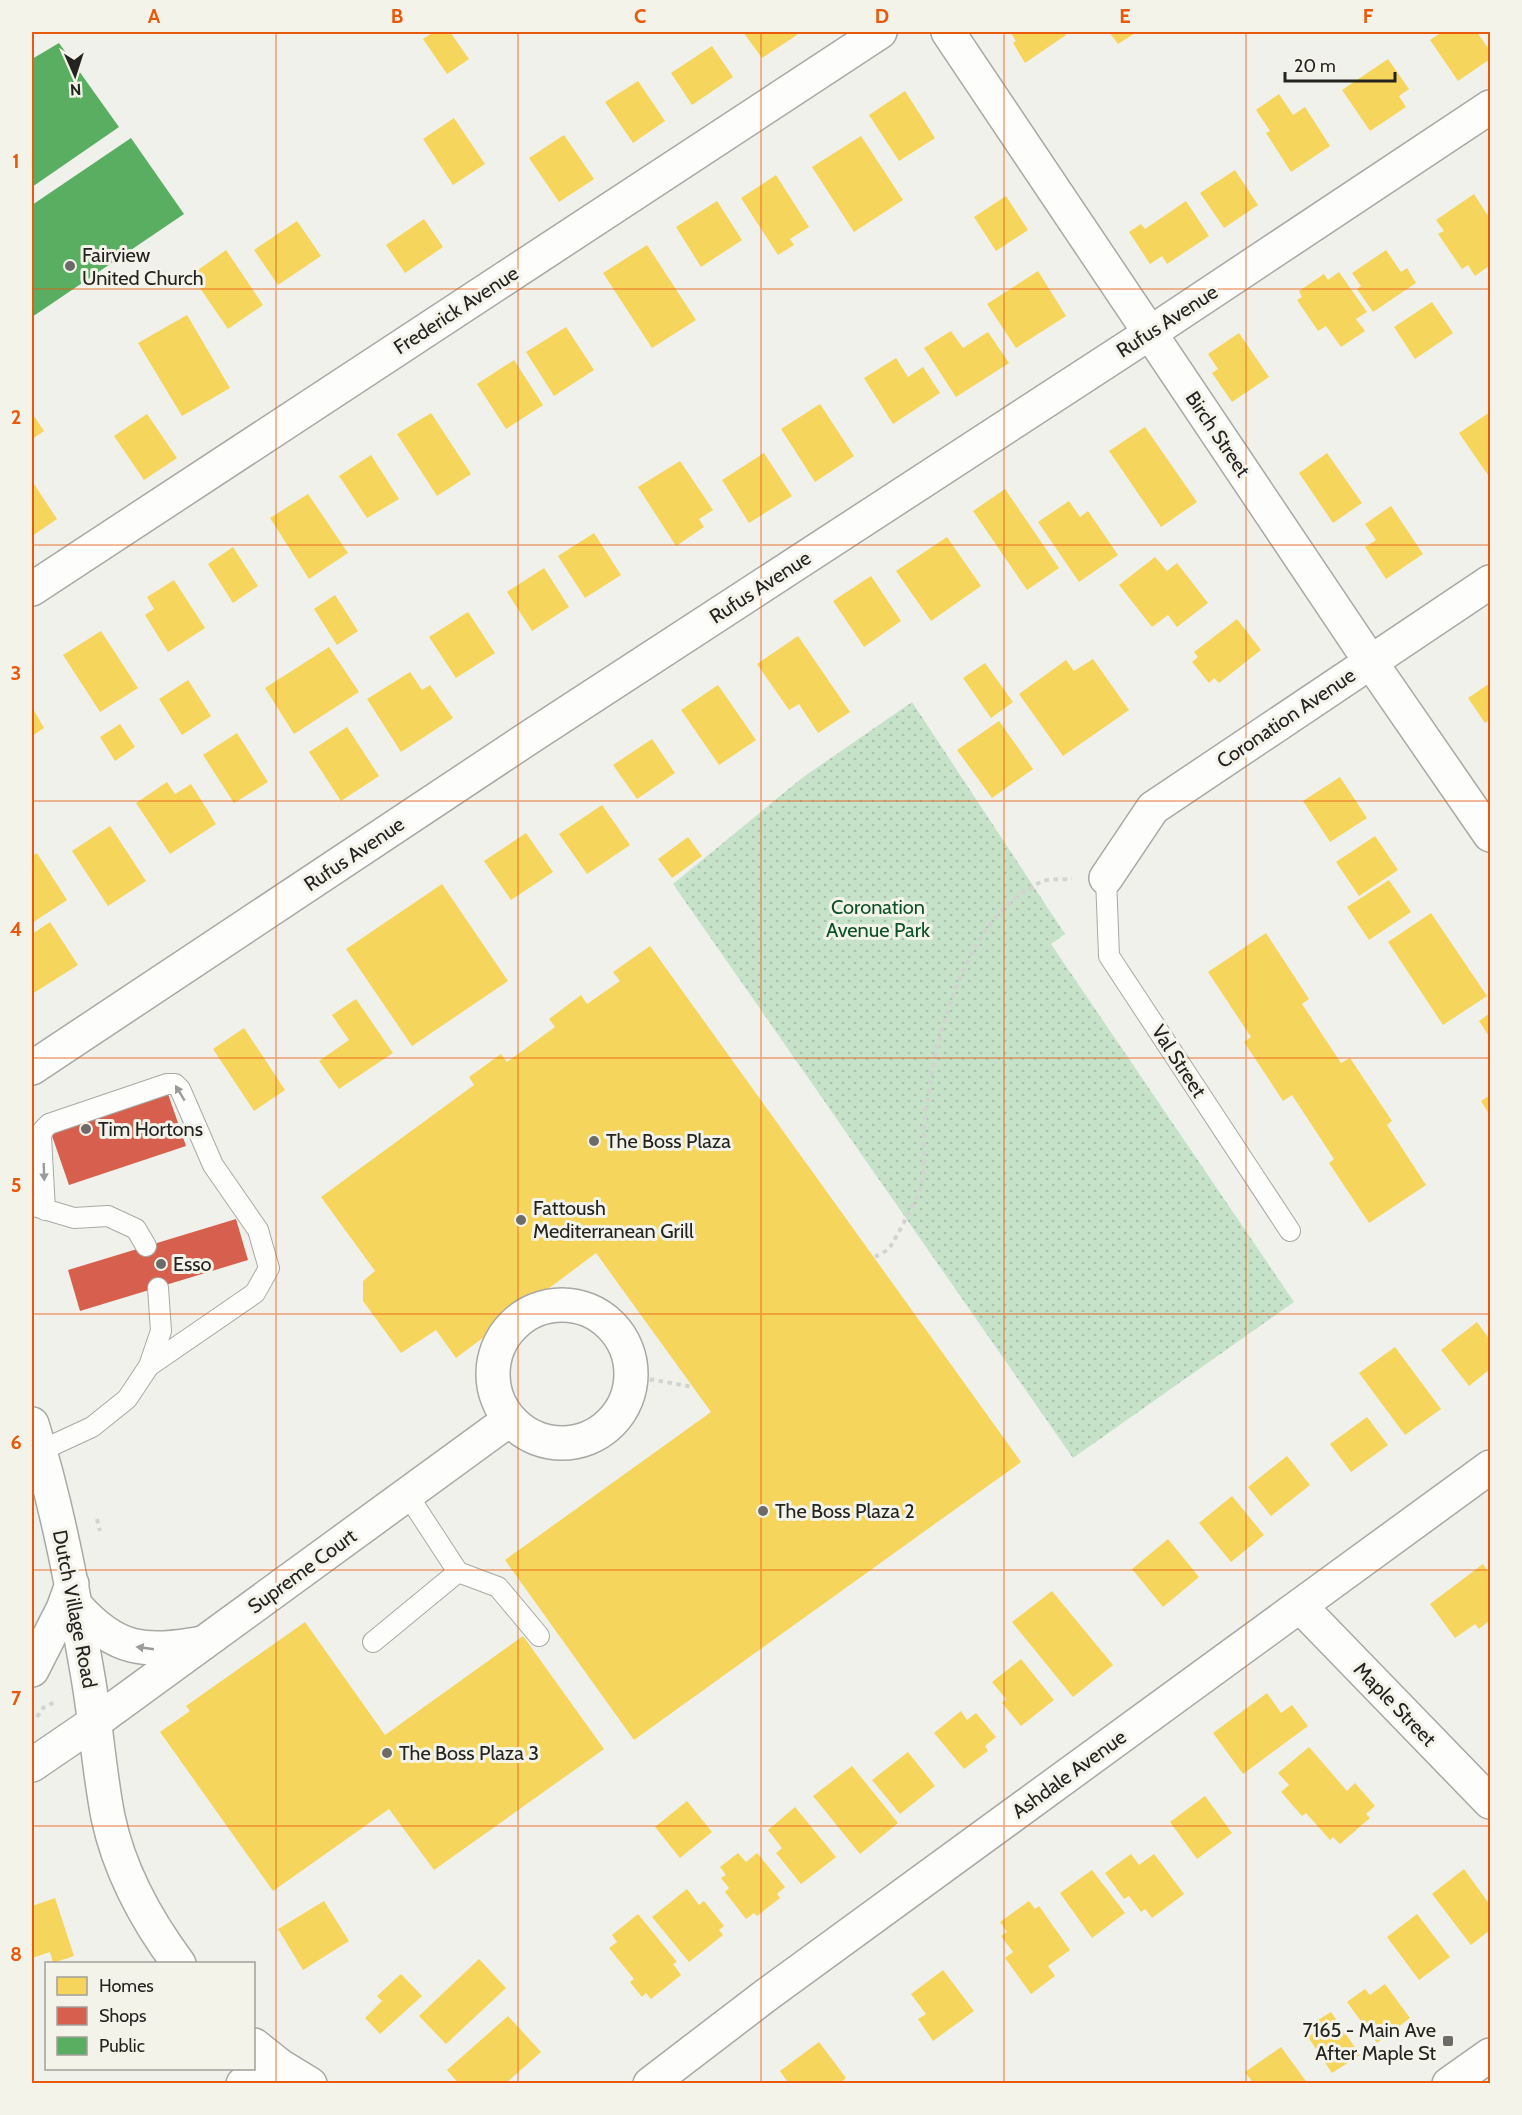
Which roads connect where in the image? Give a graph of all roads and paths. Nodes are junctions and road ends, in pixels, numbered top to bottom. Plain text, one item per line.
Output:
1 (880, 32) edge
2 (948, 32) edge
3 (1491, 107) edge
4 (1150, 333) junction
5 (1491, 582) edge
6 (32, 589) edge
7 (1370, 661) junction
8 (1491, 835) edge
9 (1106, 878) junction
10 (32, 1068) edge
11 (38, 1208) edge
12 (1290, 1231) dead end
13 (146, 1246) dead end
14 (875, 1257) dead end
15 (158, 1288) dead end
16 (149, 1366) junction
17 (632, 1376) junction
18 (693, 1387) dead end
19 (509, 1420) junction
20 (36, 1437) edge
21 (1491, 1467) edge
22 (407, 1494) junction
23 (97, 1519) dead end
24 (100, 1531) dead end
25 (458, 1572) junction
26 (74, 1595) junction
27 (1300, 1606) junction
28 (539, 1636) dead end
29 (373, 1642) dead end
30 (203, 1643) junction
31 (32, 1670) edge
32 (95, 1722) junction
33 (32, 1765) edge
34 (1491, 1802) edge
35 (177, 1962) edge
36 (255, 2045) edge
37 (1491, 2055) edge
38 (279, 2065) junction
39 (243, 2084) edge
40 (309, 2084) edge
41 (650, 2084) edge
42 (1449, 2084) edge

1 - 6 street, Frederick Avenue
2 - 4 street, Birch Street
3 - 4 street, Rufus Avenue
4 - 7 street, Birch Street
4 - 10 street, Rufus Avenue
5 - 7 street, Coronation Avenue
7 - 8 street, Birch Street
7 - 9 street, Coronation Avenue
9 - 12 lane, Val Street
9 - 14 path
11 - 13 lane
16 -> 11 lane
15 - 16 lane
16 - 20 lane
17 - 18 path
17 - 19 street
17 - 19 street
19 - 22 street, Supreme Court
20 - 26 street, Dutch Village Road
21 - 27 street, Ashdale Avenue
22 - 25 lane
22 - 30 street, Supreme Court
23 - 24 path
25 - 28 lane
25 - 29 lane
30 -> 26 street
26 - 31 street
26 - 32 street, Dutch Village Road
27 - 34 street, Maple Street
27 - 41 street, Ashdale Avenue
30 - 32 street, Supreme Court
32 - 33 street
32 - 35 street, Dutch Village Road
36 - 38 street
37 - 42 street
38 - 39 street
38 - 40 street

